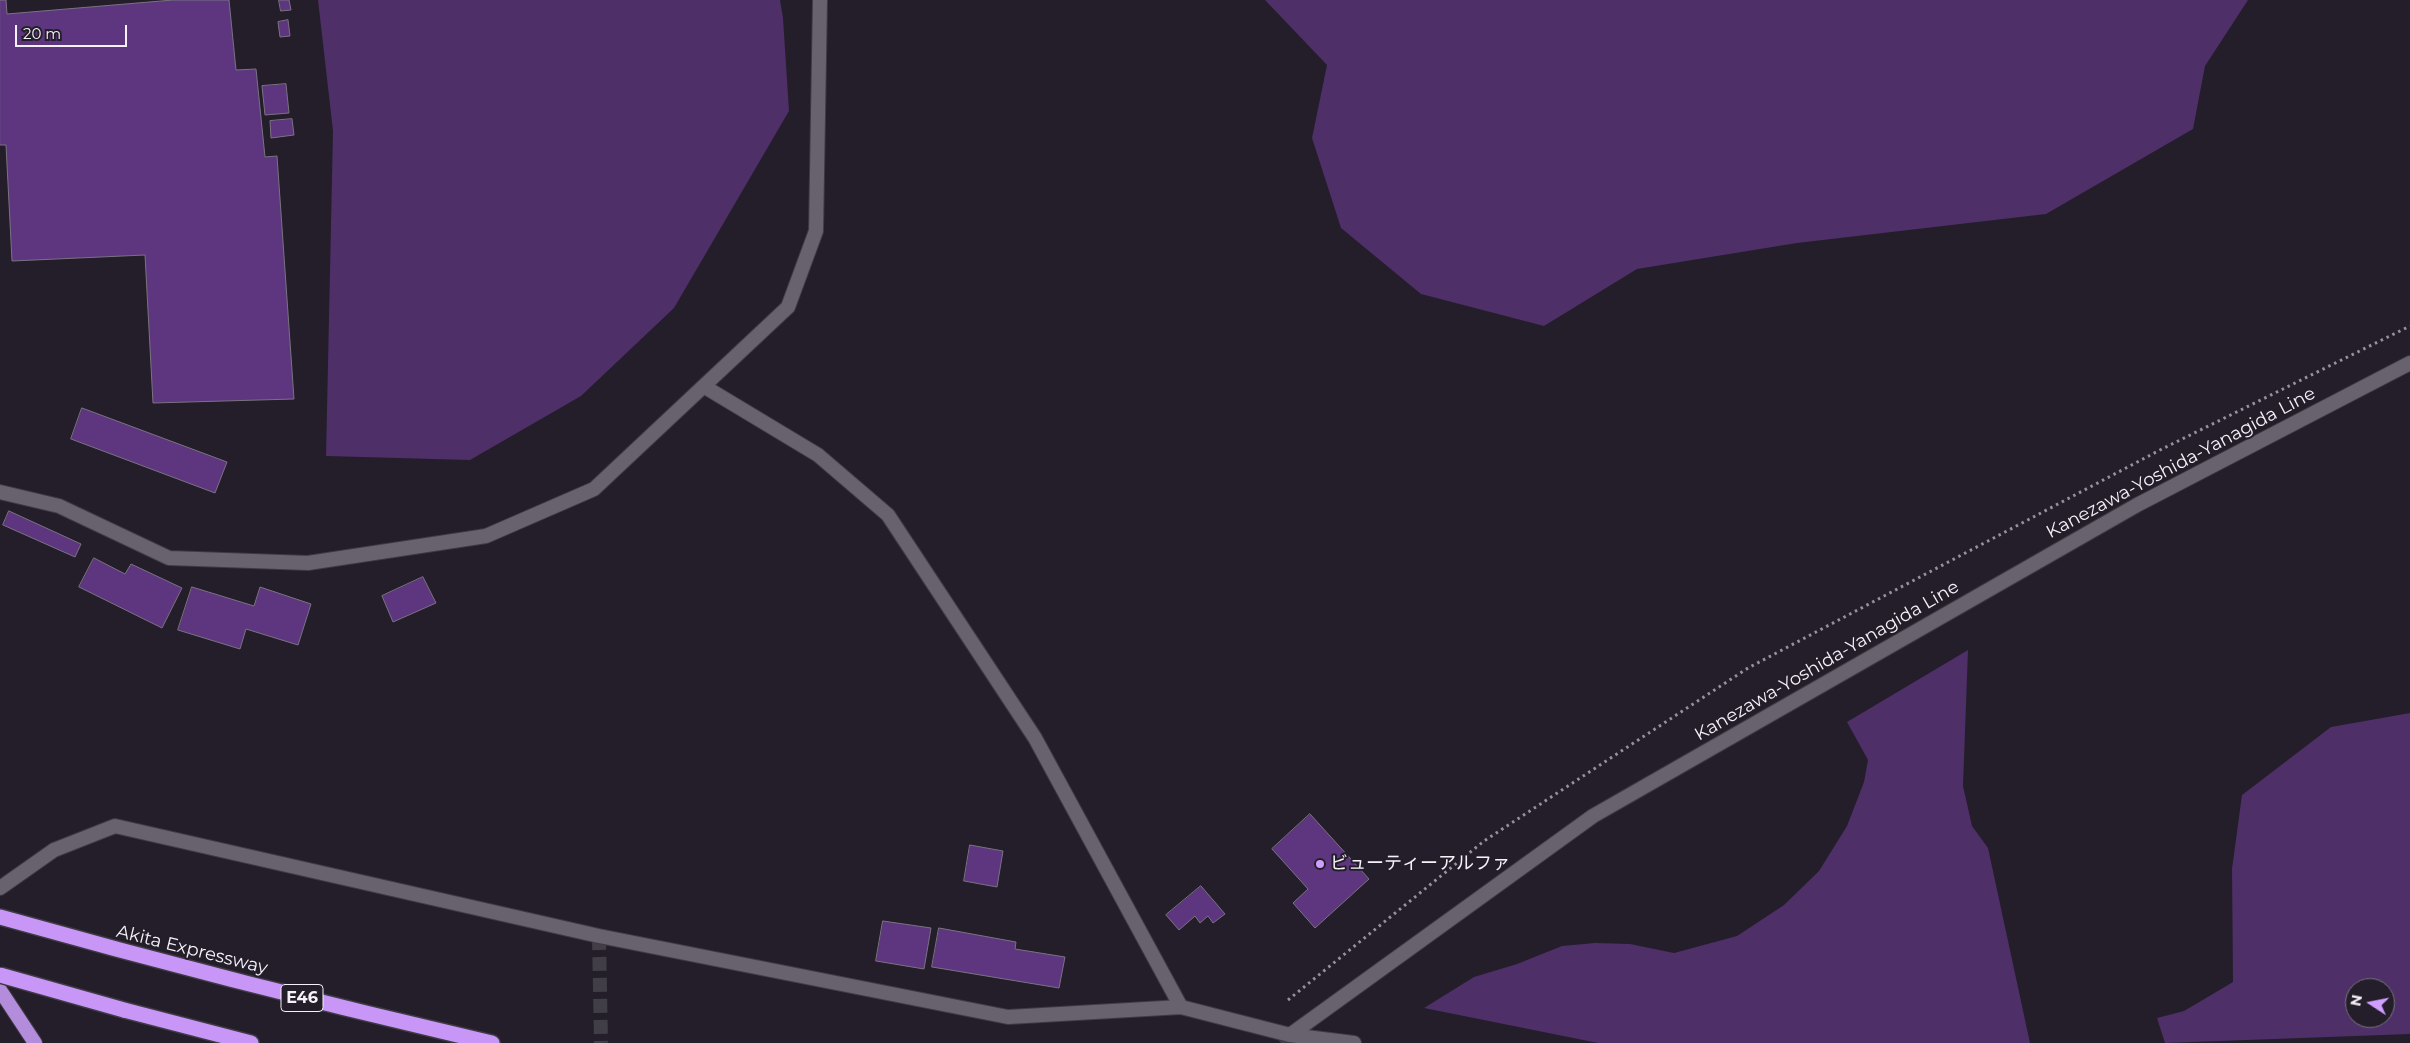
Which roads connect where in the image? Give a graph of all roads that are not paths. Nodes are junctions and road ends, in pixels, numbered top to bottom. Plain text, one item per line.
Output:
1 (820, 0) edge
2 (2410, 363) edge
3 (705, 387) junction
4 (0, 492) edge
5 (0, 888) edge
6 (0, 918) edge
7 (0, 975) edge
8 (0, 990) edge
9 (1181, 1007) junction
10 (1290, 1035) junction
11 (35, 1043) edge
12 (251, 1043) edge
13 (492, 1043) edge
14 (1354, 1043) edge

1 - 3 street
2 - 10 street, Kanezawa-Yoshida-Yanagida Line
3 - 4 street
3 - 9 street
5 - 9 street
6 - 13 highway, Akita Expressway / E46
7 - 12 highway, bridge
8 - 11 highway
9 - 10 street
10 - 14 street

